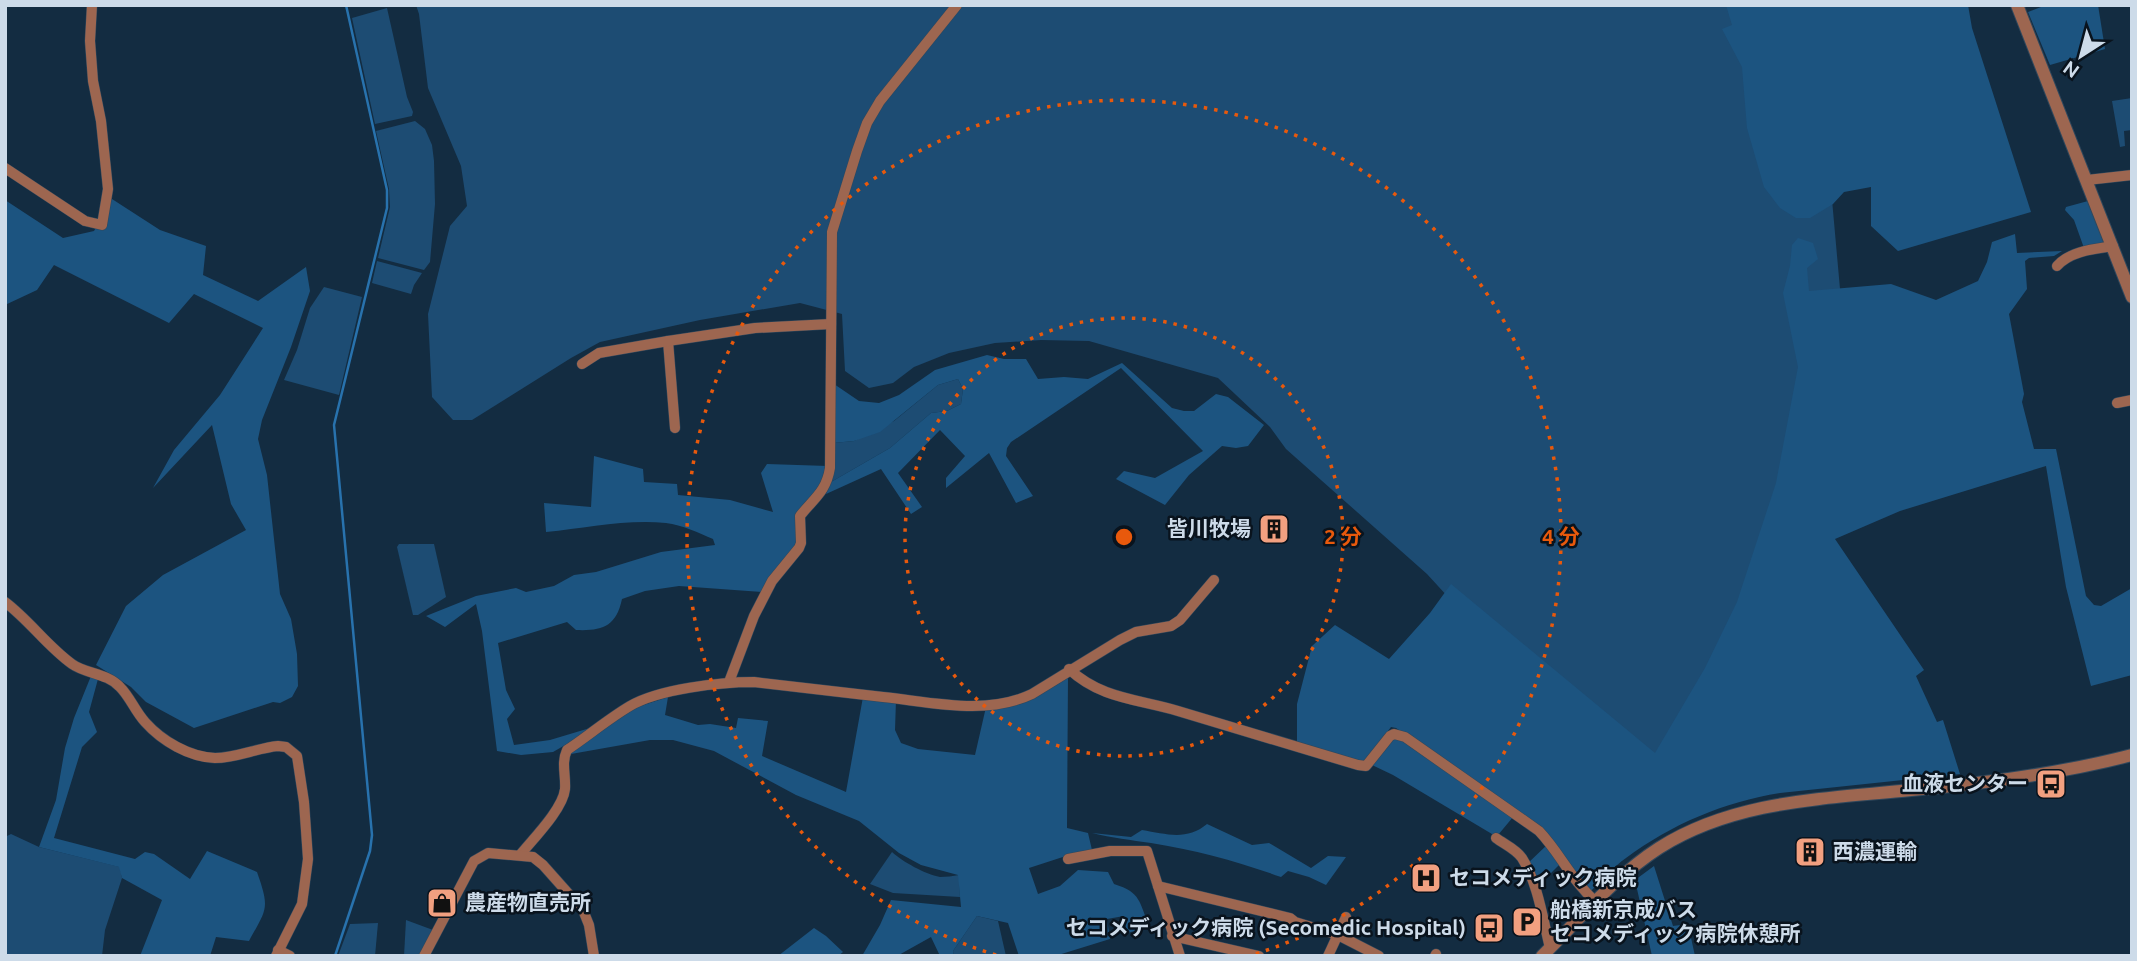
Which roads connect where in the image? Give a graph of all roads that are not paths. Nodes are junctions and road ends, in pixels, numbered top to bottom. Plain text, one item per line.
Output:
1 (92, 5) edge
2 (957, 5) edge
3 (2017, 5) edge
4 (5, 168) edge
5 (2132, 175) edge
6 (2087, 180) junction
7 (2113, 246) junction
8 (2057, 266) dead end
9 (2132, 297) edge
10 (831, 324) junction
11 (668, 341) junction
12 (582, 363) dead end
13 (2132, 400) edge
14 (2117, 403) dead end
15 (675, 428) dead end
16 (1214, 580) dead end
17 (5, 602) edge
18 (1069, 669) junction
19 (729, 682) junction
20 (2132, 755) edge
21 (1496, 838) dead end
22 (520, 855) junction
23 (1068, 859) dead end
24 (1157, 886) junction
25 (1595, 901) junction
26 (1346, 917) dead end
27 (1338, 934) junction
28 (1172, 936) junction
29 (1546, 952) edge
30 (277, 953) edge
31 (290, 956) edge
32 (425, 956) edge
33 (594, 956) edge
34 (1180, 956) edge
35 (1259, 956) edge
36 (1328, 956) edge
37 (1379, 956) edge

1 - 4 street
2 - 10 street
3 - 6 street
5 - 6 street
6 - 7 street
7 - 8 street
7 - 9 street
10 - 11 street
10 - 19 street
11 - 12 street
11 - 15 street
13 - 14 street
16 - 18 street
17 - 30 street
18 - 19 street
18 - 25 street
19 - 22 street
20 - 25 street
21 - 29 street
22 - 32 street
22 - 33 street
23 - 24 street
24 - 27 street
24 - 28 street
25 - 29 street
26 - 27 street
27 - 36 street
27 - 37 street
28 - 34 street
28 - 35 street
30 - 31 street

